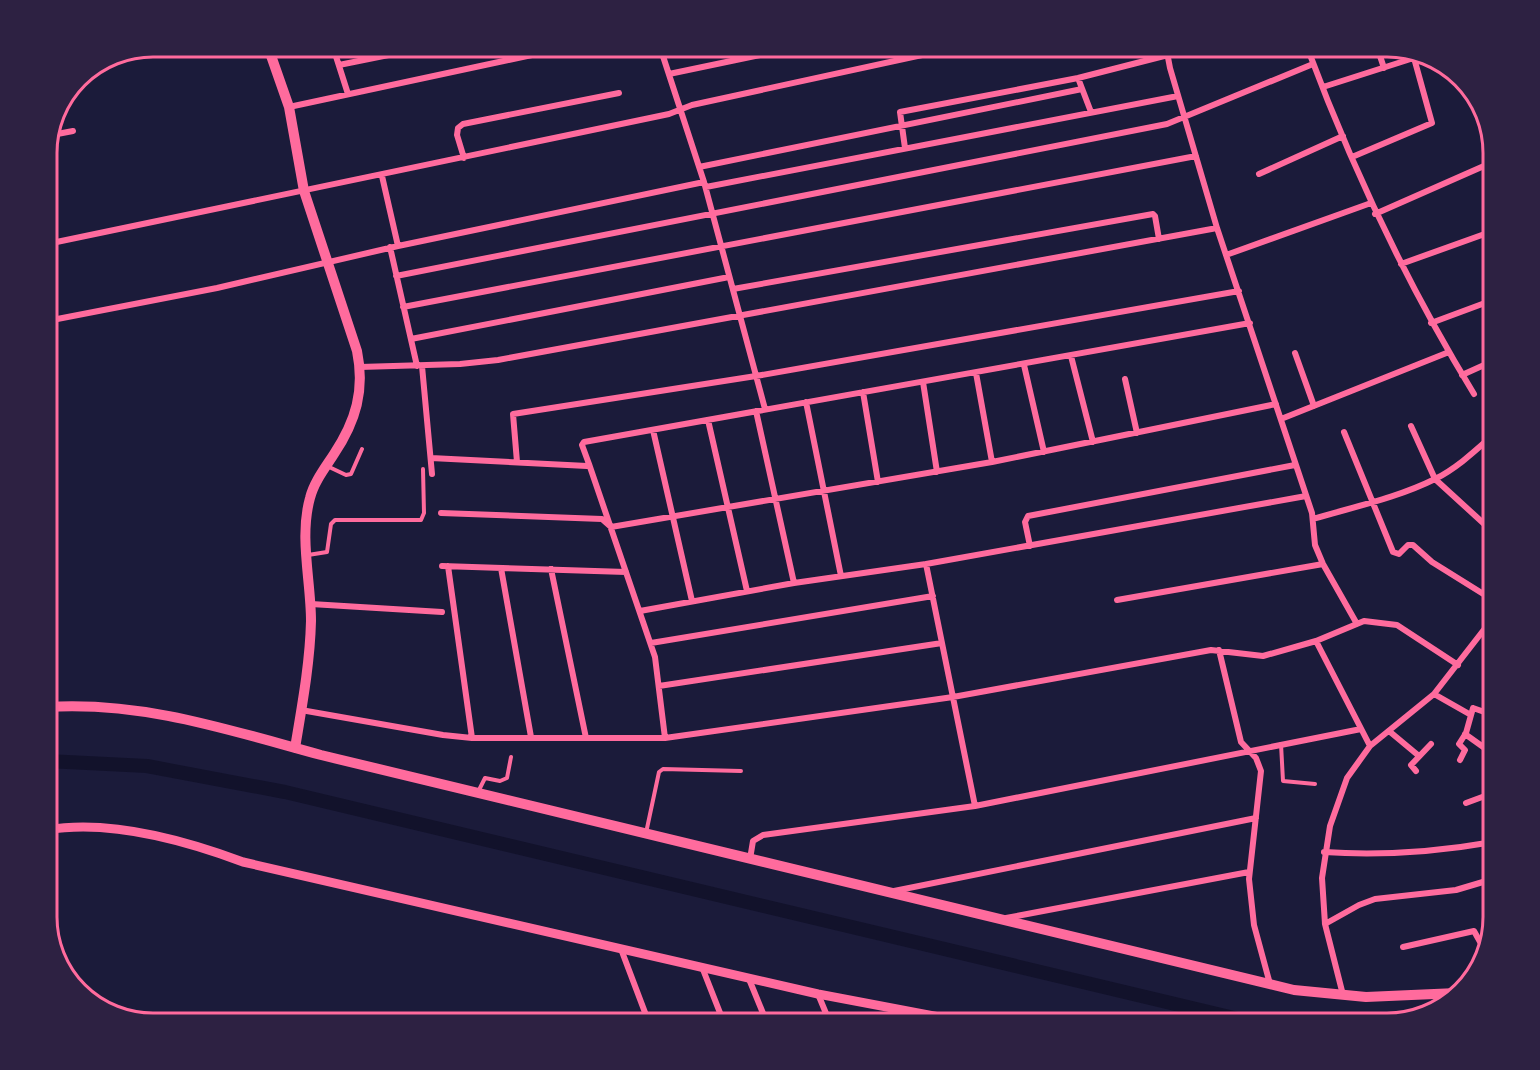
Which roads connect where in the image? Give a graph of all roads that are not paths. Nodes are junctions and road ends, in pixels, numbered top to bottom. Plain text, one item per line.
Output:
1 (272, 57) edge
2 (336, 57) edge
3 (376, 57) edge
4 (518, 57) edge
5 (664, 57) edge
6 (747, 57) edge
7 (911, 57) edge
8 (1160, 57) edge
9 (1168, 57) edge
10 (1310, 57) edge
11 (1380, 57) edge
12 (1409, 60) edge
13 (1418, 62) edge
14 (1313, 64) junction
15 (339, 65) junction
16 (1384, 68) junction
17 (669, 74) junction
18 (1078, 78) junction
19 (1323, 87) junction
20 (1082, 89) junction
21 (619, 93) dead end
22 (348, 94) junction
23 (1178, 96) junction
24 (289, 107) junction
25 (680, 110) junction
26 (1091, 112) junction
27 (1185, 118) junction
28 (902, 126) junction
29 (73, 131) dead end
30 (59, 134) edge
31 (1343, 135) junction
32 (905, 148) junction
33 (1196, 156) junction
34 (1352, 157) junction
35 (464, 158) junction
36 (1483, 166) edge
37 (699, 167) junction
38 (1260, 174) dead end
39 (382, 176) junction
40 (705, 185) junction
41 (304, 191) junction
42 (1371, 203) junction
43 (1375, 213) junction
44 (713, 214) junction
45 (1217, 228) junction
46 (1483, 235) edge
47 (1159, 239) junction
48 (57, 242) edge
49 (398, 246) junction
50 (721, 246) junction
51 (390, 248) junction
52 (1226, 255) junction
53 (327, 262) junction
54 (1401, 264) junction
55 (396, 276) junction
56 (729, 277) junction
57 (733, 289) junction
58 (1239, 291) junction
59 (1483, 304) edge
60 (403, 307) junction
61 (740, 315) junction
62 (57, 319) edge
63 (1250, 323) junction
64 (1431, 323) junction
65 (411, 339) junction
66 (1449, 352) junction
67 (1295, 353) dead end
68 (1071, 356) junction
69 (1024, 365) junction
70 (420, 366) junction
71 (1483, 366) edge
72 (360, 367) junction
73 (976, 373) junction
74 (1462, 375) junction
75 (756, 376) junction
76 (1125, 379) dead end
77 (922, 382) junction
78 (863, 392) junction
79 (1474, 394) dead end
80 (806, 402) junction
81 (1276, 404) junction
82 (1314, 406) junction
83 (765, 410) junction
84 (756, 411) junction
85 (1281, 419) junction
86 (708, 420) junction
87 (1411, 426) dead end
88 (653, 430) junction
89 (1344, 432) dead end
90 (1137, 433) junction
91 (1093, 442) junction
92 (1483, 444) edge
93 (362, 448) dead end
94 (1044, 452) junction
95 (431, 458) junction
96 (517, 462) junction
97 (993, 462) junction
98 (589, 464) junction
99 (327, 465) junction
100 (1295, 465) junction
101 (423, 469) dead end
102 (937, 472) junction
103 (432, 474) dead end
104 (1435, 479) junction
105 (878, 482) junction
106 (825, 492) junction
107 (1306, 496) junction
108 (776, 500) junction
109 (1371, 502) junction
110 (728, 509) junction
111 (441, 513) dead end
112 (673, 517) junction
113 (1312, 519) junction
114 (1483, 522) edge
115 (611, 527) junction
116 (1029, 546) junction
117 (307, 555) junction
118 (926, 564) junction
119 (1323, 564) junction
120 (501, 568) junction
121 (551, 570) junction
122 (626, 572) junction
123 (841, 576) junction
124 (794, 582) junction
125 (747, 591) junction
126 (1483, 593) edge
127 (933, 596) junction
128 (1117, 600) dead end
129 (692, 601) junction
130 (311, 604) junction
131 (640, 611) junction
132 (442, 612) dead end
133 (1357, 624) junction
134 (1483, 635) edge
135 (1316, 641) junction
136 (651, 643) junction
137 (942, 643) junction
138 (1219, 650) junction
139 (1458, 665) junction
140 (659, 686) junction
141 (1434, 694) junction
142 (953, 697) junction
143 (57, 707) edge
144 (301, 710) junction
145 (1483, 711) edge
146 (1471, 715) junction
147 (1361, 729) junction
148 (1389, 731) junction
149 (1466, 734) junction
150 (531, 737) junction
151 (472, 738) junction
152 (586, 738) junction
153 (665, 738) junction
154 (1281, 744) junction
155 (1431, 744) dead end
156 (1370, 746) junction
157 (1483, 746) edge
158 (295, 748) junction
159 (1250, 753) junction
160 (1419, 756) junction
161 (511, 757) dead end
162 (1460, 760) dead end
163 (741, 771) dead end
164 (1416, 771) dead end
165 (1315, 784) dead end
166 (478, 793) junction
167 (1483, 796) edge
168 (1466, 803) dead end
169 (975, 806) junction
170 (1256, 818) junction
171 (57, 829) edge
172 (646, 834) junction
173 (1483, 844) edge
174 (1324, 852) junction
175 (750, 859) junction
176 (1249, 872) junction
177 (1483, 882) edge
178 (890, 892) junction
179 (1005, 918) junction
180 (1325, 924) junction
181 (1480, 942) edge
182 (1403, 947) dead end
183 (621, 948) junction
184 (702, 967) junction
185 (748, 979) junction
186 (1270, 985) junction
187 (818, 994) junction
188 (1445, 994) edge
189 (1343, 996) junction
190 (645, 1013) edge
191 (720, 1013) edge
192 (763, 1013) edge
193 (826, 1013) edge
194 (918, 1013) edge

1 - 24 main road
2 - 15 street
3 - 15 street
4 - 22 street
5 - 17 street
6 - 17 street
7 - 25 street
8 - 18 street
9 - 23 street
10 - 14 street
11 - 16 street
12 - 16 street
13 - 34 street
14 - 19 street
14 - 27 street
15 - 22 street
16 - 19 street
17 - 25 street
18 - 20 street
18 - 28 street
19 - 31 street
20 - 26 street
20 - 28 street
21 - 35 street
22 - 24 street
23 - 26 street
23 - 27 street
24 - 41 main road
25 - 35 street
25 - 37 street
26 - 32 street
27 - 33 street
27 - 44 street
28 - 32 street
28 - 37 street
29 - 30 street
31 - 34 street
31 - 38 street
32 - 40 street
33 - 45 street
33 - 50 street
34 - 42 street
35 - 39 street
36 - 43 street
37 - 40 street
39 - 41 street
39 - 49 street
40 - 44 street
40 - 49 street
41 - 48 street
41 - 53 main road
42 - 43 street
42 - 52 street
43 - 54 street
44 - 50 street
44 - 55 street
45 - 47 street
45 - 52 street
46 - 54 street
47 - 57 street
47 - 61 street
49 - 51 street
50 - 56 street
50 - 60 street
51 - 53 street
51 - 55 street
52 - 58 street
53 - 62 street
53 - 72 main road
54 - 64 street
55 - 60 street
56 - 57 street
56 - 65 street
57 - 61 street
58 - 63 street
58 - 75 street
59 - 64 street
60 - 65 street
61 - 70 street
61 - 75 street
63 - 68 street
63 - 81 street
64 - 66 street
65 - 70 street
66 - 74 street
66 - 82 street
67 - 82 street
68 - 69 street
68 - 91 street
69 - 73 street
69 - 94 street
70 - 72 street
70 - 95 street
71 - 74 street
72 - 99 main road
73 - 77 street
73 - 97 street
74 - 79 street
75 - 83 street
75 - 96 street
76 - 90 street
77 - 78 street
77 - 102 street
78 - 80 street
78 - 105 street
80 - 83 street
80 - 106 street
81 - 85 street
81 - 90 street
82 - 85 street
83 - 84 street
84 - 86 street
84 - 108 street
85 - 100 street
86 - 88 street
86 - 110 street
87 - 104 street
88 - 98 street
88 - 112 street
89 - 109 street
90 - 91 street
91 - 94 street
92 - 104 street
93 - 99 lane
94 - 97 street
95 - 96 street
95 - 103 street
96 - 98 street
97 - 102 street
98 - 115 street
99 - 117 main road
100 - 107 street
100 - 116 street
101 - 117 lane
102 - 105 street
104 - 109 street
104 - 114 street
105 - 106 street
106 - 108 street
106 - 123 street
107 - 113 street
107 - 116 street
108 - 110 street
108 - 124 street
109 - 113 street
109 - 126 street
110 - 112 street
110 - 125 street
111 - 115 street
112 - 115 street
112 - 129 street
113 - 119 street
115 - 122 street
116 - 118 street
117 - 130 main road
118 - 123 street
118 - 127 street
119 - 128 street
119 - 133 street
120 - 121 street
120 - 150 street
120 - 151 street
121 - 122 street
121 - 152 street
122 - 131 street
123 - 124 street
124 - 125 street
125 - 129 street
127 - 136 street
127 - 137 street
129 - 131 street
130 - 132 street
130 - 144 main road
131 - 136 street
133 - 135 street
133 - 139 street
134 - 139 street
135 - 138 street
135 - 147 street
136 - 140 street
137 - 140 street
137 - 142 street
138 - 142 street
138 - 159 street
139 - 141 street
140 - 153 street
141 - 146 street
141 - 148 street
142 - 153 street
142 - 169 street
143 - 158 main road
144 - 151 street
144 - 158 main road
145 - 146 street
146 - 149 street
147 - 154 street
147 - 156 street
148 - 156 street
148 - 160 street
149 - 157 street
149 - 162 street
150 - 151 street
150 - 152 street
152 - 153 street
154 - 159 street
154 - 165 lane
155 - 160 street
156 - 174 street
158 - 166 main road
159 - 169 street
159 - 170 street
160 - 164 street
161 - 166 lane
163 - 172 lane
166 - 172 main road
167 - 168 street
169 - 175 street
170 - 176 street
170 - 178 street
171 - 183 street
172 - 175 main road
173 - 174 street
174 - 180 street
175 - 178 main road
176 - 179 street
176 - 186 street
177 - 180 street
178 - 179 main road
179 - 186 main road
180 - 189 street
181 - 182 street
183 - 184 street
183 - 190 street
184 - 185 street
184 - 191 street
185 - 187 street
185 - 192 street
186 - 189 main road
187 - 193 street
187 - 194 street
188 - 189 main road

